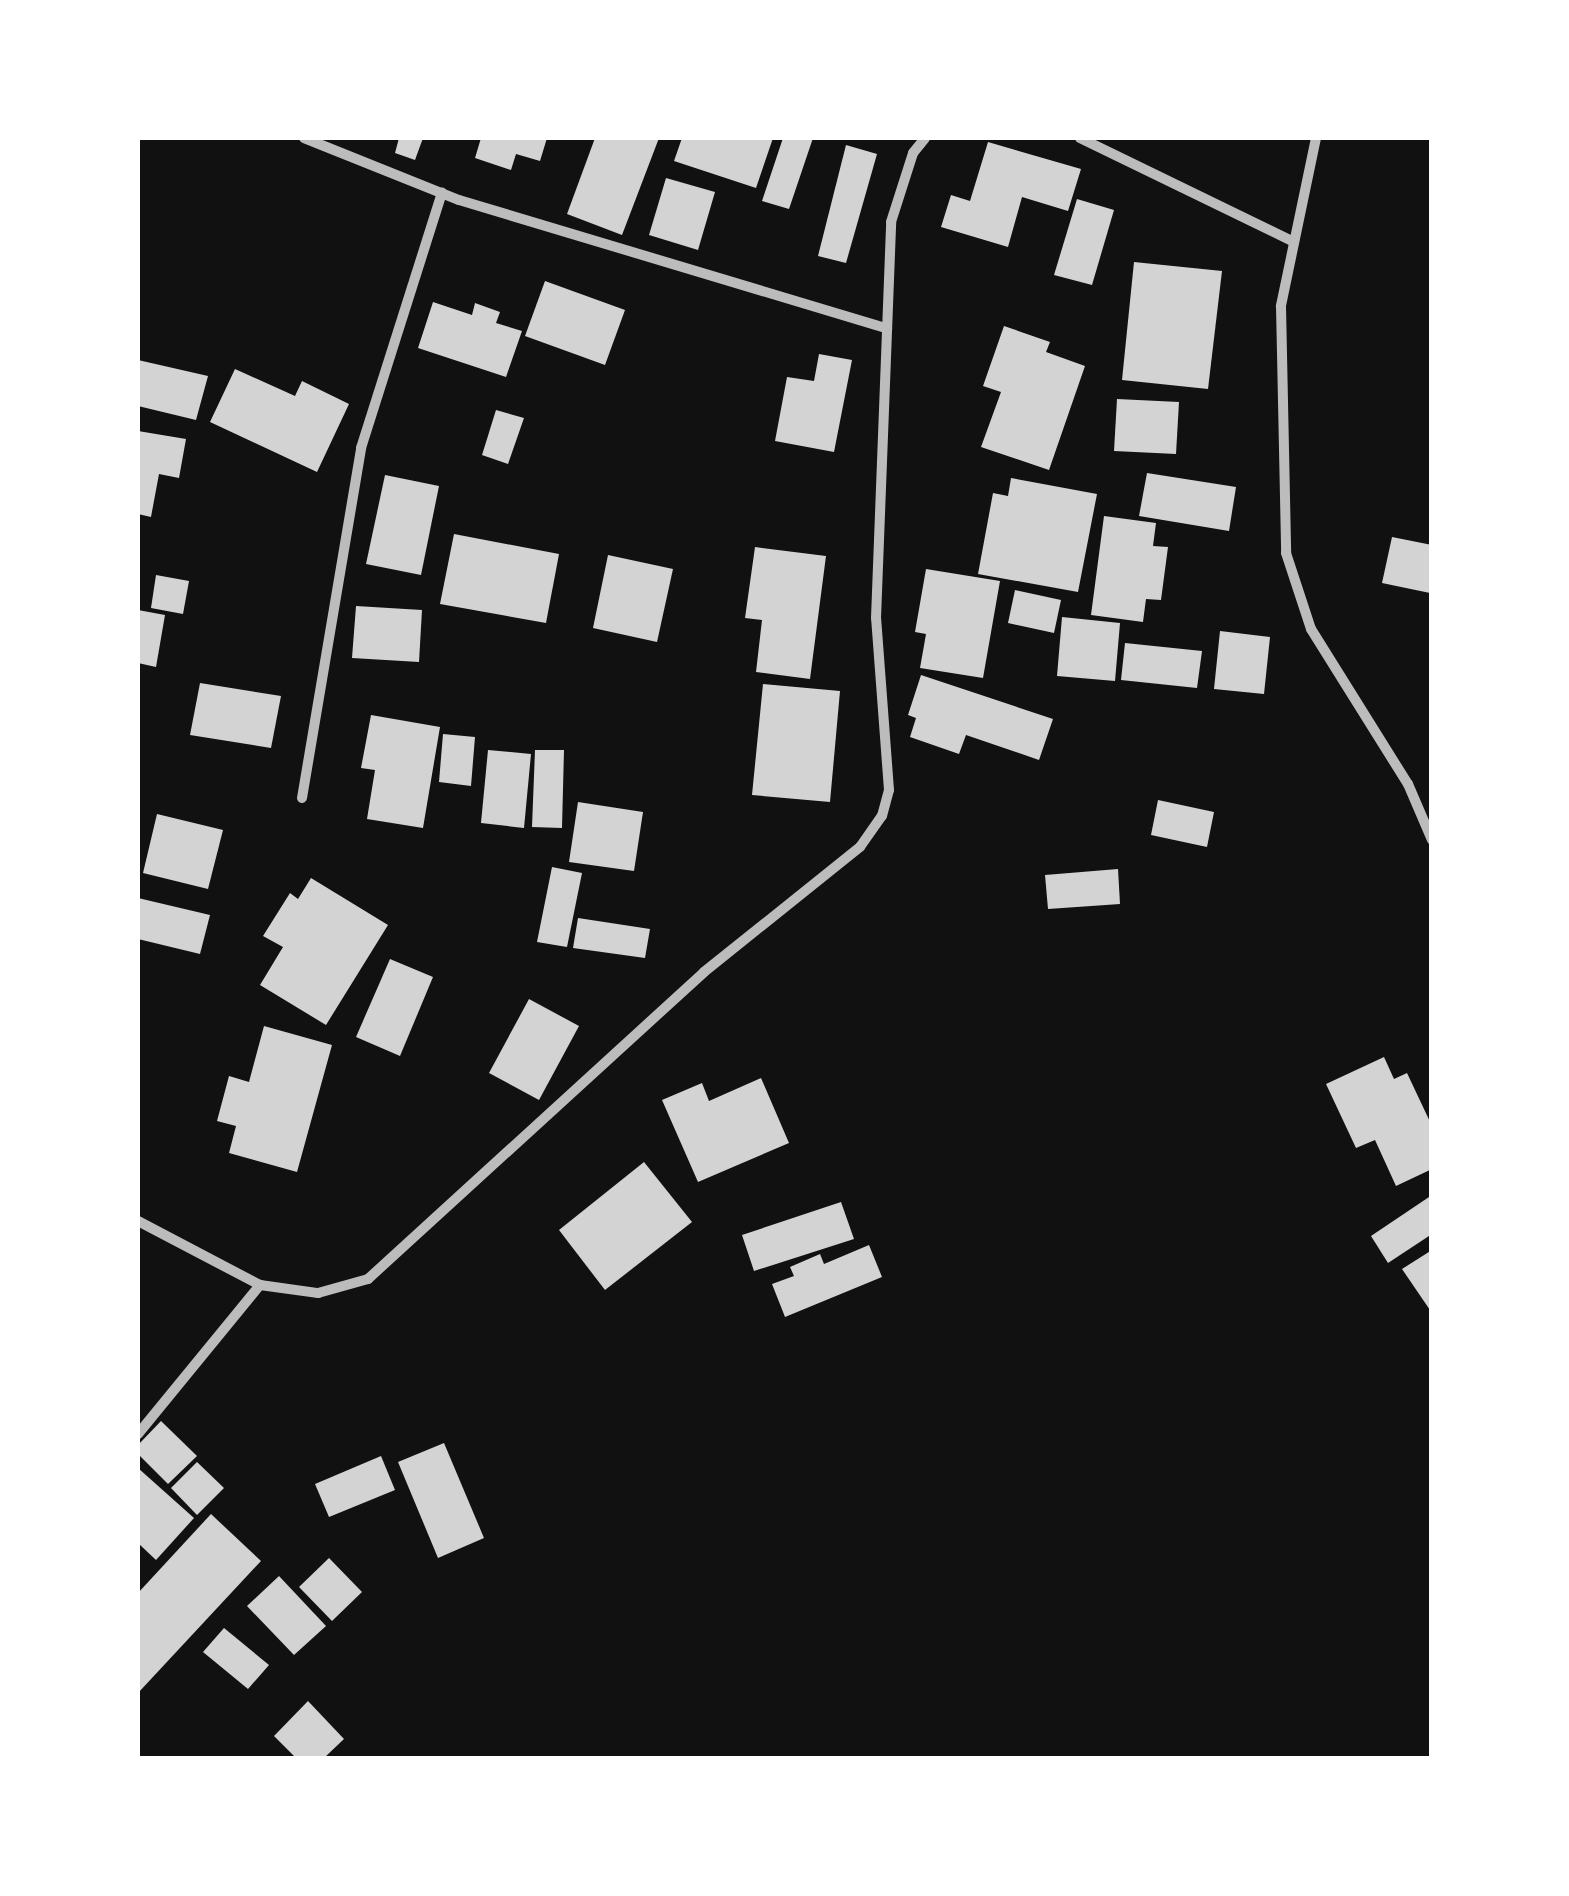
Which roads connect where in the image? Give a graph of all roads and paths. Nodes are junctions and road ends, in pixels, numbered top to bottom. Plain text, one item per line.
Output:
1 (304, 138) edge
2 (925, 138) edge
3 (1080, 138) edge
4 (1316, 138) edge
5 (442, 193) junction
6 (1294, 242) junction
7 (887, 328) junction
8 (302, 798) dead end
9 (1432, 840) edge
10 (138, 1221) edge
11 (260, 1285) junction
12 (138, 1434) edge

1 - 5 street
2 - 7 street
3 - 6 street
4 - 6 street
5 - 7 street
5 - 8 street
6 - 9 street
7 - 11 street
10 - 11 street
11 - 12 street

